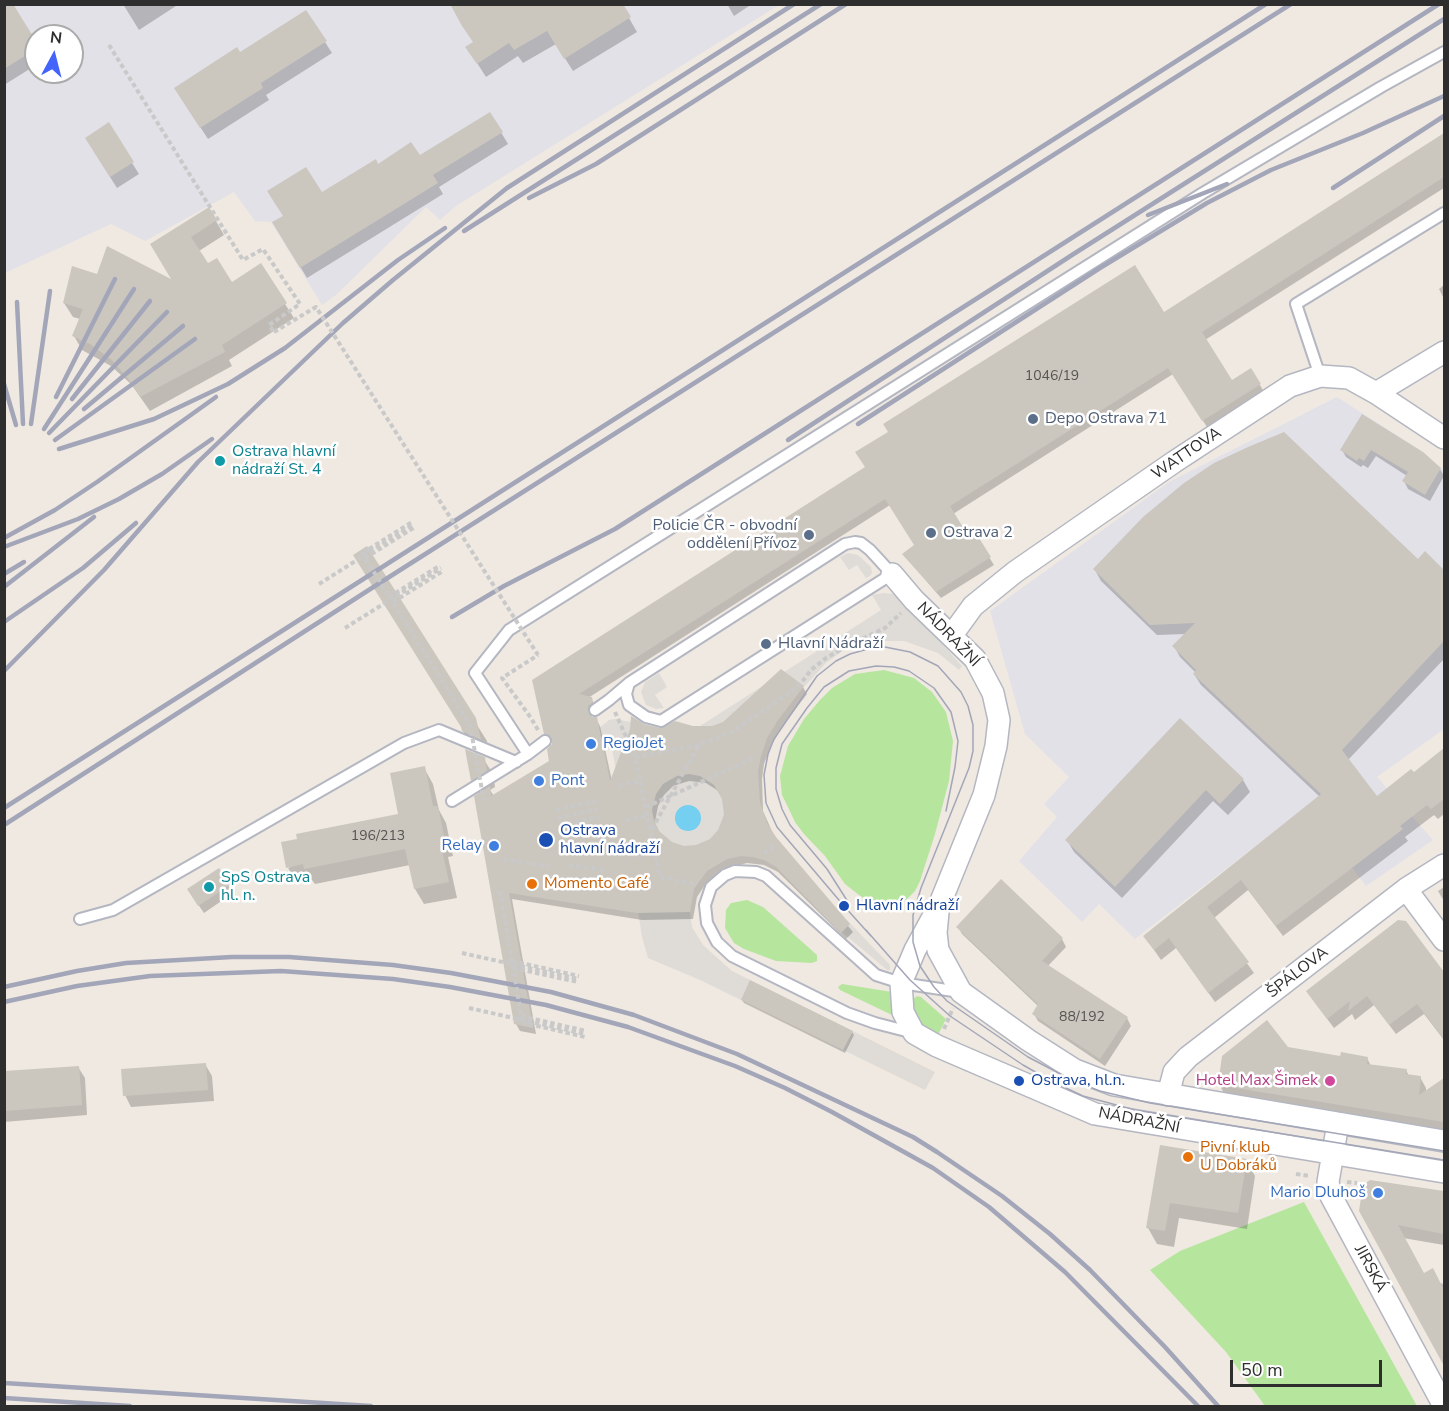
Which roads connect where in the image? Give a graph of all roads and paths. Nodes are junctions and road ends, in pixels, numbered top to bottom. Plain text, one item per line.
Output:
1 (109, 45) dead end
2 (1444, 52) edge
3 (1444, 213) edge
4 (1444, 352) edge
5 (1320, 376) junction
6 (1376, 393) junction
7 (1444, 438) edge
8 (414, 525) dead end
9 (361, 558) junction
10 (441, 568) dead end
11 (892, 574) junction
12 (319, 584) dead end
13 (388, 601) junction
14 (345, 628) dead end
15 (952, 635) junction
16 (628, 683) junction
17 (595, 710) dead end
18 (531, 718) dead end
19 (545, 741) dead end
20 (699, 745) dead end
21 (528, 754) junction
22 (756, 757) dead end
23 (516, 762) junction
24 (640, 781) dead end
25 (619, 785) dead end
26 (670, 796) junction
27 (452, 801) dead end
28 (484, 801) dead end
29 (596, 801) dead end
30 (646, 807) dead end
31 (598, 809) dead end
32 (556, 810) dead end
33 (648, 816) dead end
34 (600, 817) dead end
35 (558, 818) dead end
36 (626, 820) dead end
37 (560, 825) dead end
38 (651, 830) dead end
39 (776, 844) dead end
40 (656, 853) dead end
41 (764, 854) dead end
42 (633, 856) dead end
43 (503, 859) dead end
44 (1444, 864) edge
45 (569, 865) dead end
46 (550, 867) dead end
47 (605, 870) dead end
48 (1406, 889) junction
49 (500, 891) dead end
50 (939, 906) junction
51 (80, 919) dead end
52 (1444, 940) edge
53 (462, 953) dead end
54 (512, 965) junction
55 (579, 979) dead end
56 (901, 983) junction
57 (960, 992) junction
58 (469, 1008) dead end
59 (516, 1018) junction
60 (914, 1033) junction
61 (585, 1034) dead end
62 (937, 1046) junction
63 (1168, 1095) junction
64 (1338, 1123) junction
65 (1444, 1143) edge
66 (1332, 1153) junction
67 (1415, 1167) junction
68 (1444, 1167) edge
69 (1444, 1172) edge
70 (1444, 1407) edge

1 - 18 path, bridge
2 - 21 lane
3 - 5 lane
4 - 6 street
5 - 6 street, WATTOVA
5 - 15 street, WATTOVA
6 - 7 street, WATTOVA
8 - 9 path, bridge
9 - 12 path
9 - 13 path, bridge
10 - 13 path, bridge
11 - 15 street, NÁDRAŽNÍ
11 - 16 lane
11 - 16 lane
13 - 14 path
13 - 28 path, bridge
15 - 50 street, NÁDRAŽNÍ
16 - 17 lane
19 - 21 lane
20 - 26 path
21 - 23 lane
22 - 26 path
23 - 27 lane
23 - 51 lane
24 - 25 path
26 - 30 path
26 - 38 path
29 - 32 path
31 - 35 path
33 - 36 path
34 - 37 path
39 - 41 path
40 - 42 path
43 - 46 path
44 - 48 street, ŠPÁLOVA
45 - 47 path
48 - 52 street
48 - 63 street, ŠPÁLOVA
49 - 54 path, bridge
50 - 56 street, NÁDRAŽNÍ
50 - 57 street, NÁDRAŽNÍ
53 - 54 path
54 - 55 path
54 - 59 path, bridge
56 - 57 lane
56 - 60 street, NÁDRAŽNÍ
56 - 60 lane
57 - 62 path
57 - 63 street, NÁDRAŽNÍ
58 - 59 path
59 - 61 path, bridge
60 - 62 street, NÁDRAŽNÍ
62 - 66 street, NÁDRAŽNÍ
63 - 64 street, NÁDRAŽNÍ
64 - 65 street, NÁDRAŽNÍ
64 - 66 street, JIRSKÁ
66 - 67 street, NÁDRAŽNÍ
66 - 70 street, JIRSKÁ
67 - 68 lane
67 - 69 street, NÁDRAŽNÍ

